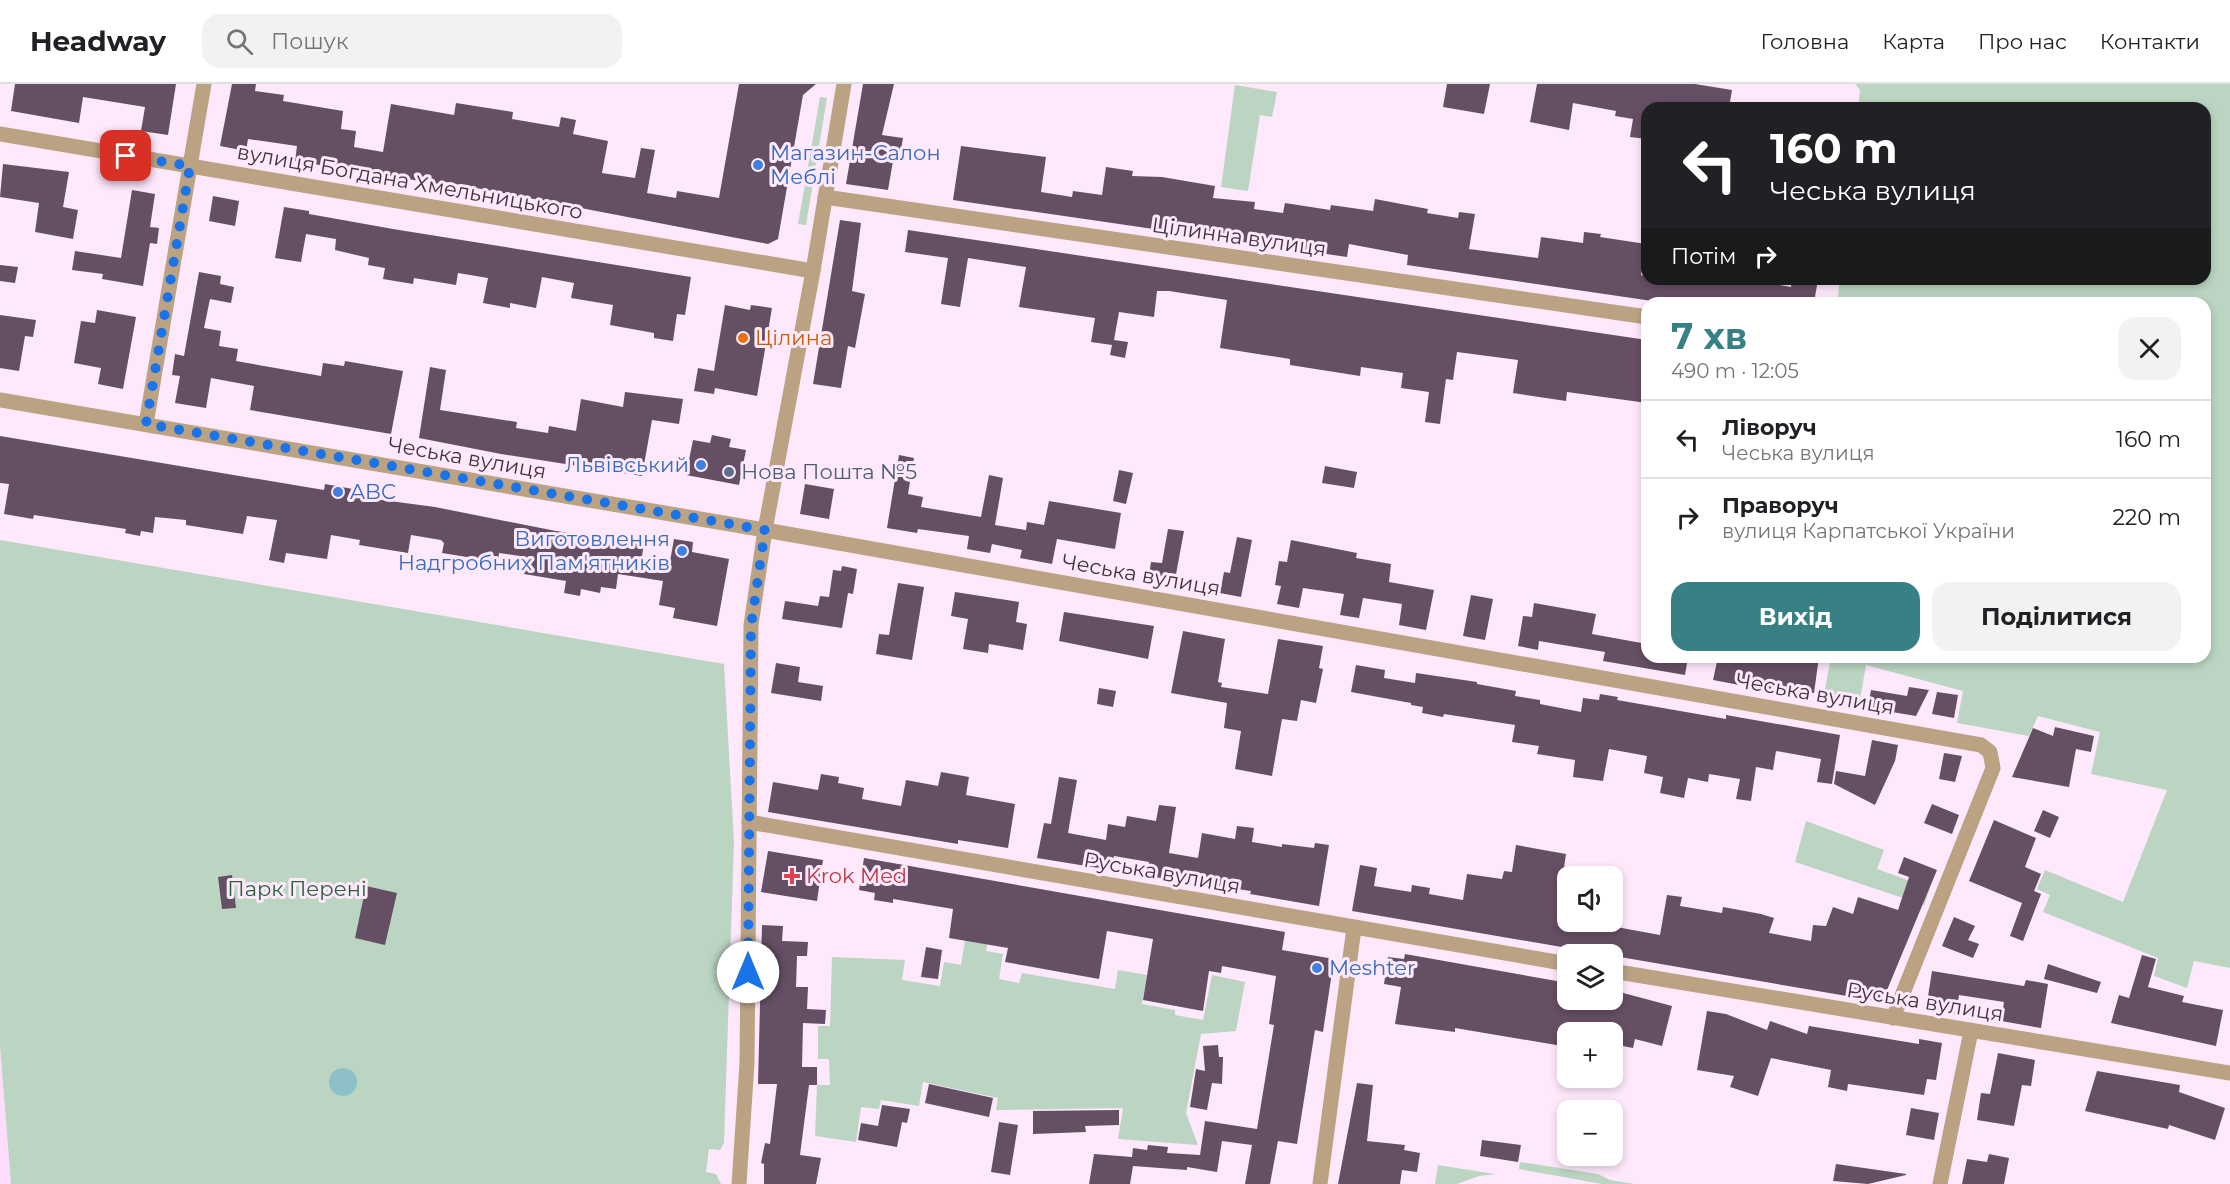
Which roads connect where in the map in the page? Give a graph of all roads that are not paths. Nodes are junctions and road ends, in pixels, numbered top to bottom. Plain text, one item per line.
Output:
1 (204, 84) edge
2 (844, 84) edge
3 (0, 134) edge
4 (190, 166) junction
5 (825, 197) junction
6 (813, 272) junction
7 (1641, 316) edge
8 (0, 400) edge
9 (146, 424) junction
10 (765, 530) junction
11 (749, 822) junction
12 (1354, 928) junction
13 (1557, 962) edge
14 (1623, 973) edge
15 (1893, 1018) junction
16 (1971, 1031) junction
17 (2230, 1073) edge
18 (739, 1184) edge
19 (1320, 1184) edge
20 (1940, 1184) edge

1 - 4 street
2 - 5 street
3 - 4 street, вулиця Богдана Хмельницького
4 - 6 street, вулиця Богдана Хмельницького
4 - 9 street
5 - 6 street
5 - 7 street, Цілинна вулиця
6 - 10 street
8 - 9 street, Чеська вулиця
9 - 10 street, Чеська вулиця
10 - 11 street
10 - 15 street, Чеська вулиця
11 - 12 street, Руська вулиця
11 - 18 street
12 - 13 street, Руська вулиця
12 - 19 street
14 - 15 street, Руська вулиця
15 - 16 street, Руська вулиця
16 - 17 street, Руська вулиця
16 - 20 street

